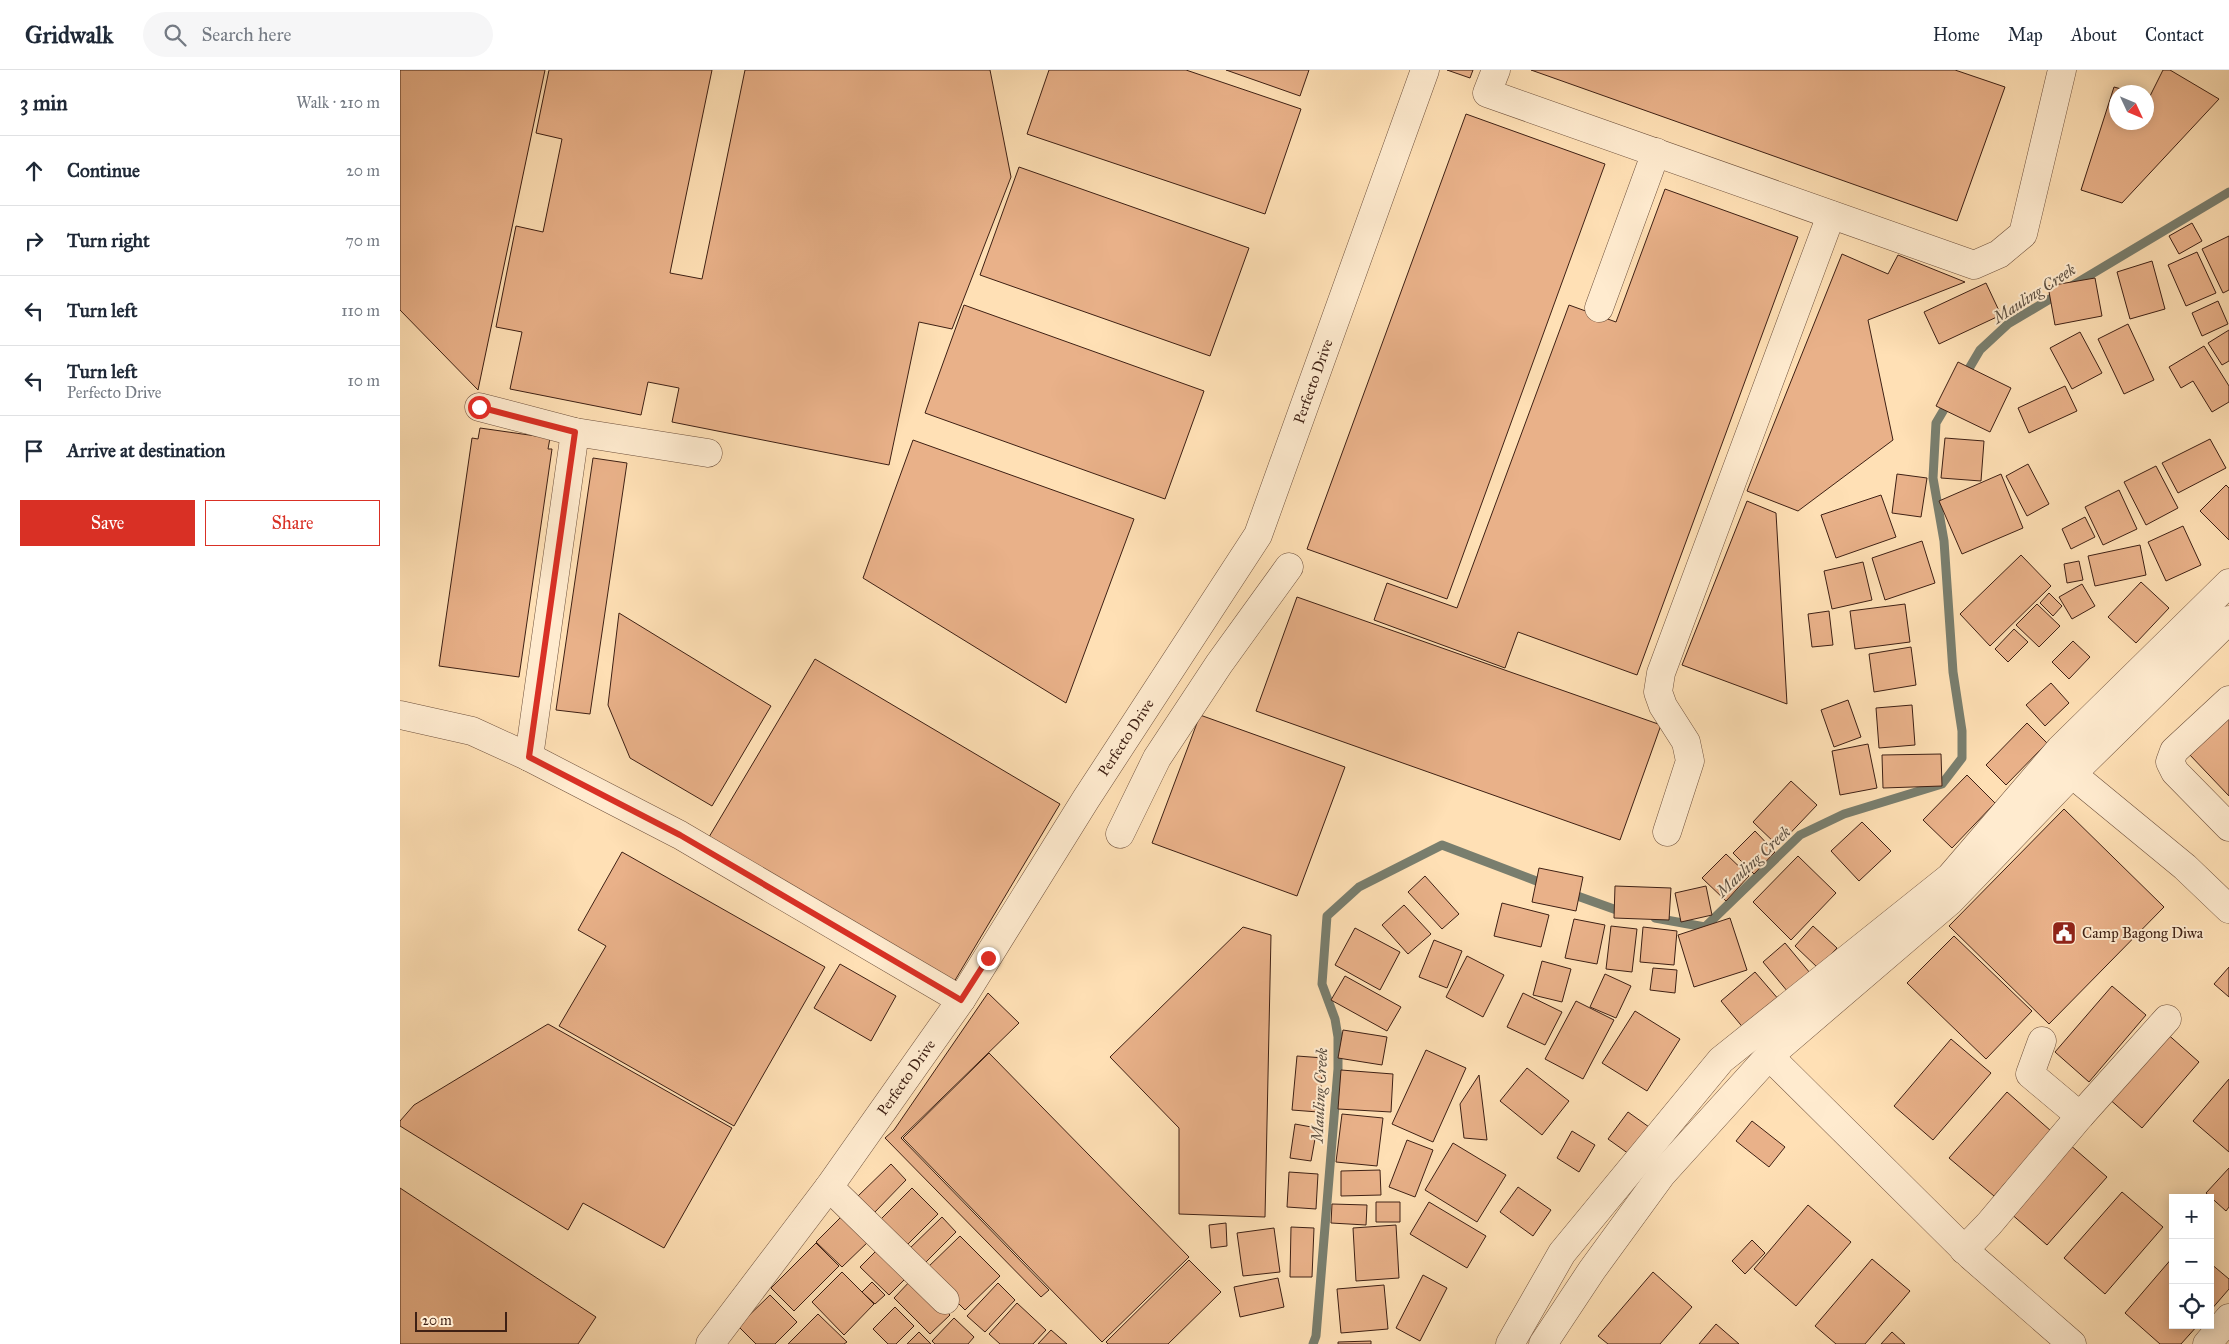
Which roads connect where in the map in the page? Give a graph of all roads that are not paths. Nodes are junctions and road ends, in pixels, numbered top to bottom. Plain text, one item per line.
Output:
1 (1425, 70) edge
2 (1496, 70) edge
3 (2058, 71) edge
4 (1656, 152) junction
5 (1831, 215) junction
6 (1599, 308) dead end
7 (479, 407) dead end
8 (575, 432) junction
9 (708, 453) dead end
10 (1289, 566) dead end
11 (2229, 583) edge
12 (2229, 620) edge
13 (2229, 700) edge
14 (400, 715) edge
15 (529, 757) junction
16 (2072, 774) junction
17 (2229, 827) edge
18 (1666, 832) dead end
19 (1120, 834) dead end
20 (2229, 909) edge
21 (961, 1000) junction
22 (2167, 1019) dead end
23 (2042, 1041) dead end
24 (1769, 1056) junction
25 (2080, 1116) junction
26 (829, 1187) junction
27 (1964, 1250) junction
28 (944, 1300) dead end
29 (2229, 1318) edge
30 (710, 1344) edge
31 (1510, 1344) edge
32 (1543, 1344) edge
33 (2072, 1344) edge
34 (2207, 1344) edge

1 - 21 street, Perfecto Drive
2 - 4 street
3 - 5 street
4 - 5 street
4 - 6 street
5 - 18 street
7 - 8 street
8 - 9 street
8 - 15 street
10 - 19 street
11 - 31 street
12 - 16 street
13 - 17 street
14 - 15 street
15 - 21 street
16 - 20 street
16 - 24 street
21 - 26 street, Perfecto Drive
22 - 25 street
23 - 25 street
24 - 27 street
24 - 32 street
25 - 27 street
26 - 28 street
26 - 30 street, Perfecto Drive
27 - 33 street
29 - 34 street

